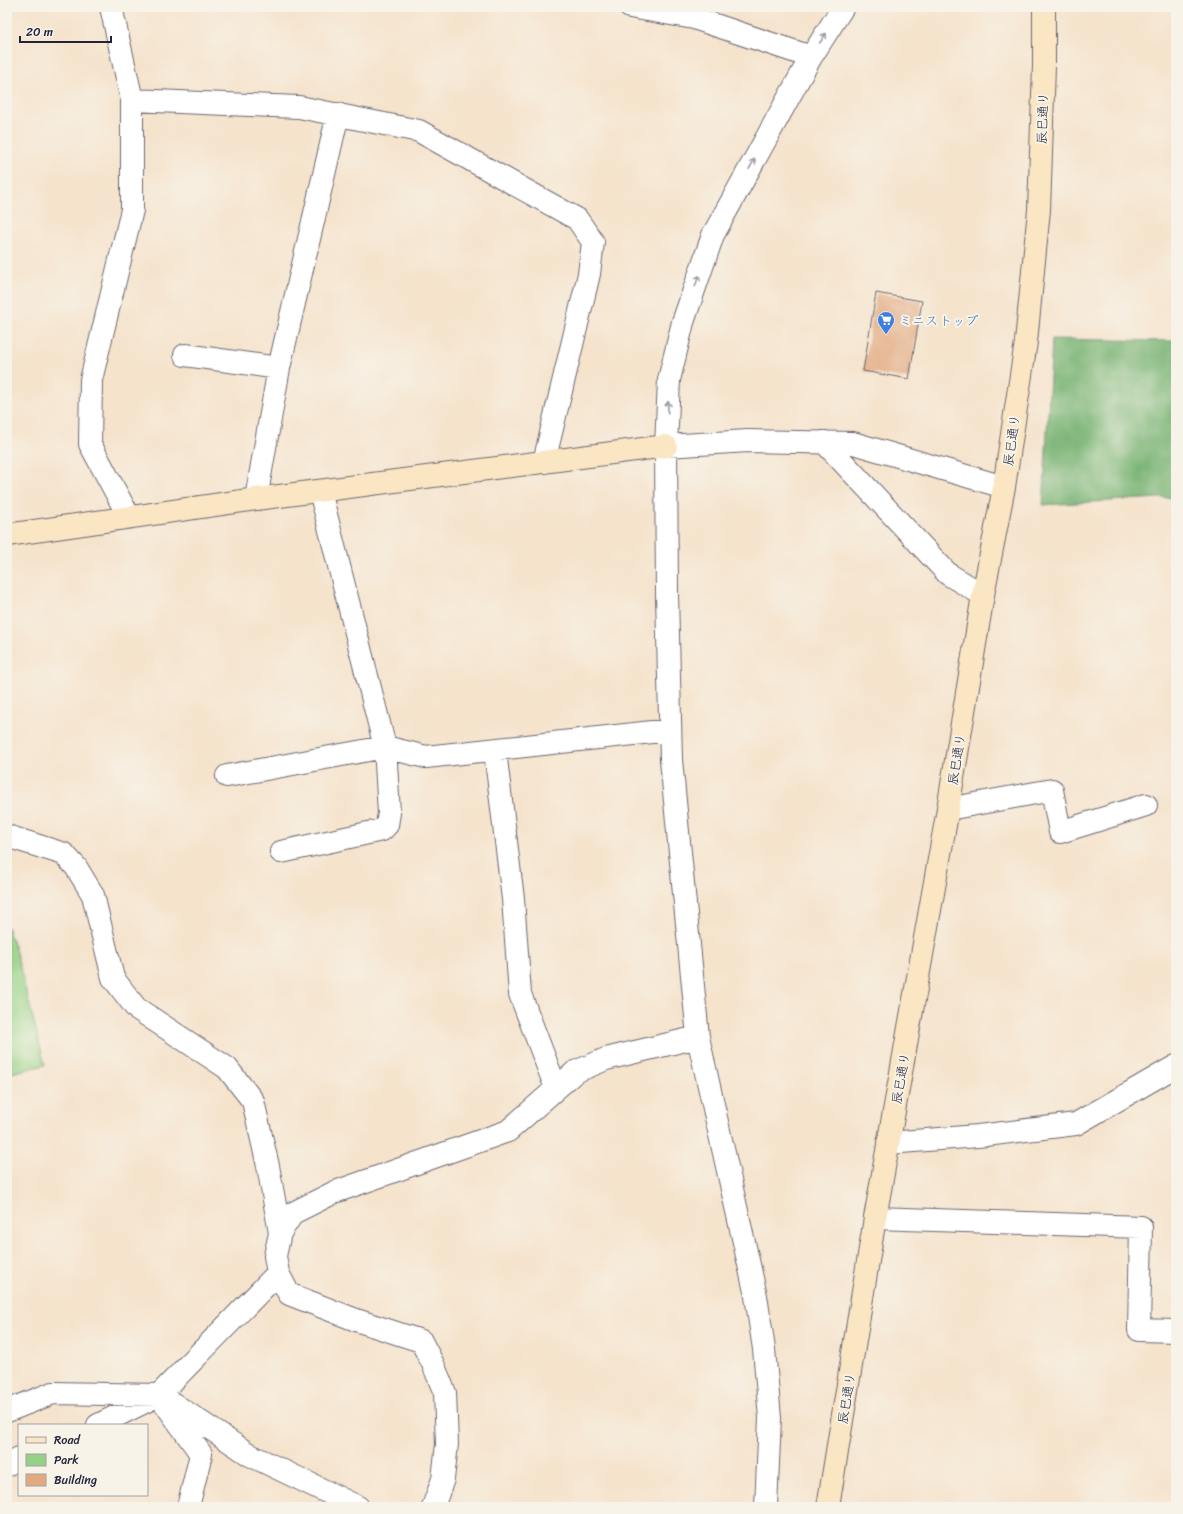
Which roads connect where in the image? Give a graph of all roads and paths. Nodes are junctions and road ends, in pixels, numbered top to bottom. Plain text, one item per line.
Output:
1 (111, 7) edge
2 (630, 7) edge
3 (844, 7) edge
4 (1044, 7) edge
5 (811, 57) junction
6 (132, 100) junction
7 (338, 114) junction
8 (185, 355) dead end
9 (279, 368) junction
10 (824, 442) junction
11 (666, 446) junction
12 (544, 462) junction
13 (1004, 486) junction
14 (320, 491) junction
15 (256, 499) junction
16 (129, 518) junction
17 (7, 535) edge
18 (983, 595) junction
19 (670, 730) junction
20 (385, 747) junction
21 (495, 751) junction
22 (227, 776) dead end
23 (1146, 805) dead end
24 (948, 809) junction
25 (7, 836) edge
26 (281, 852) dead end
27 (698, 1037) junction
28 (1176, 1066) edge
29 (556, 1088) junction
30 (888, 1143) junction
31 (875, 1218) junction
32 (280, 1233) junction
33 (278, 1273) junction
34 (1176, 1331) edge
35 (159, 1395) junction
36 (7, 1411) edge
37 (100, 1424) edge
38 (18, 1459) edge
39 (7, 1465) edge
40 (188, 1507) edge
41 (358, 1507) edge
42 (433, 1507) edge
43 (766, 1507) edge
44 (828, 1507) edge

1 - 6 street
2 - 5 street
5 -> 3 street
4 - 13 street, 辰巳通り
11 -> 5 street
6 - 7 street
6 - 16 street
7 - 9 street
7 - 12 street
8 - 9 street
9 - 15 street
10 - 11 street
10 - 13 street
10 - 18 street
11 - 12 street
11 - 19 street
12 - 14 street
13 - 18 street, 辰巳通り
14 - 15 street
14 - 20 street
15 - 16 street
16 - 17 street
18 - 24 street, 辰巳通り
19 - 21 street
19 - 27 street
20 - 21 street
20 - 22 street
20 - 26 street
21 - 29 street
23 - 24 street
24 - 30 street, 辰巳通り
25 - 32 street
27 - 29 street
27 - 43 street
28 - 30 street
29 - 32 street
30 - 31 street, 辰巳通り
31 - 34 street
31 - 44 street, 辰巳通り
32 - 33 street
33 - 35 street
33 - 42 street
35 - 36 street
35 - 37 street
35 - 40 street
35 - 41 street
38 - 39 street

